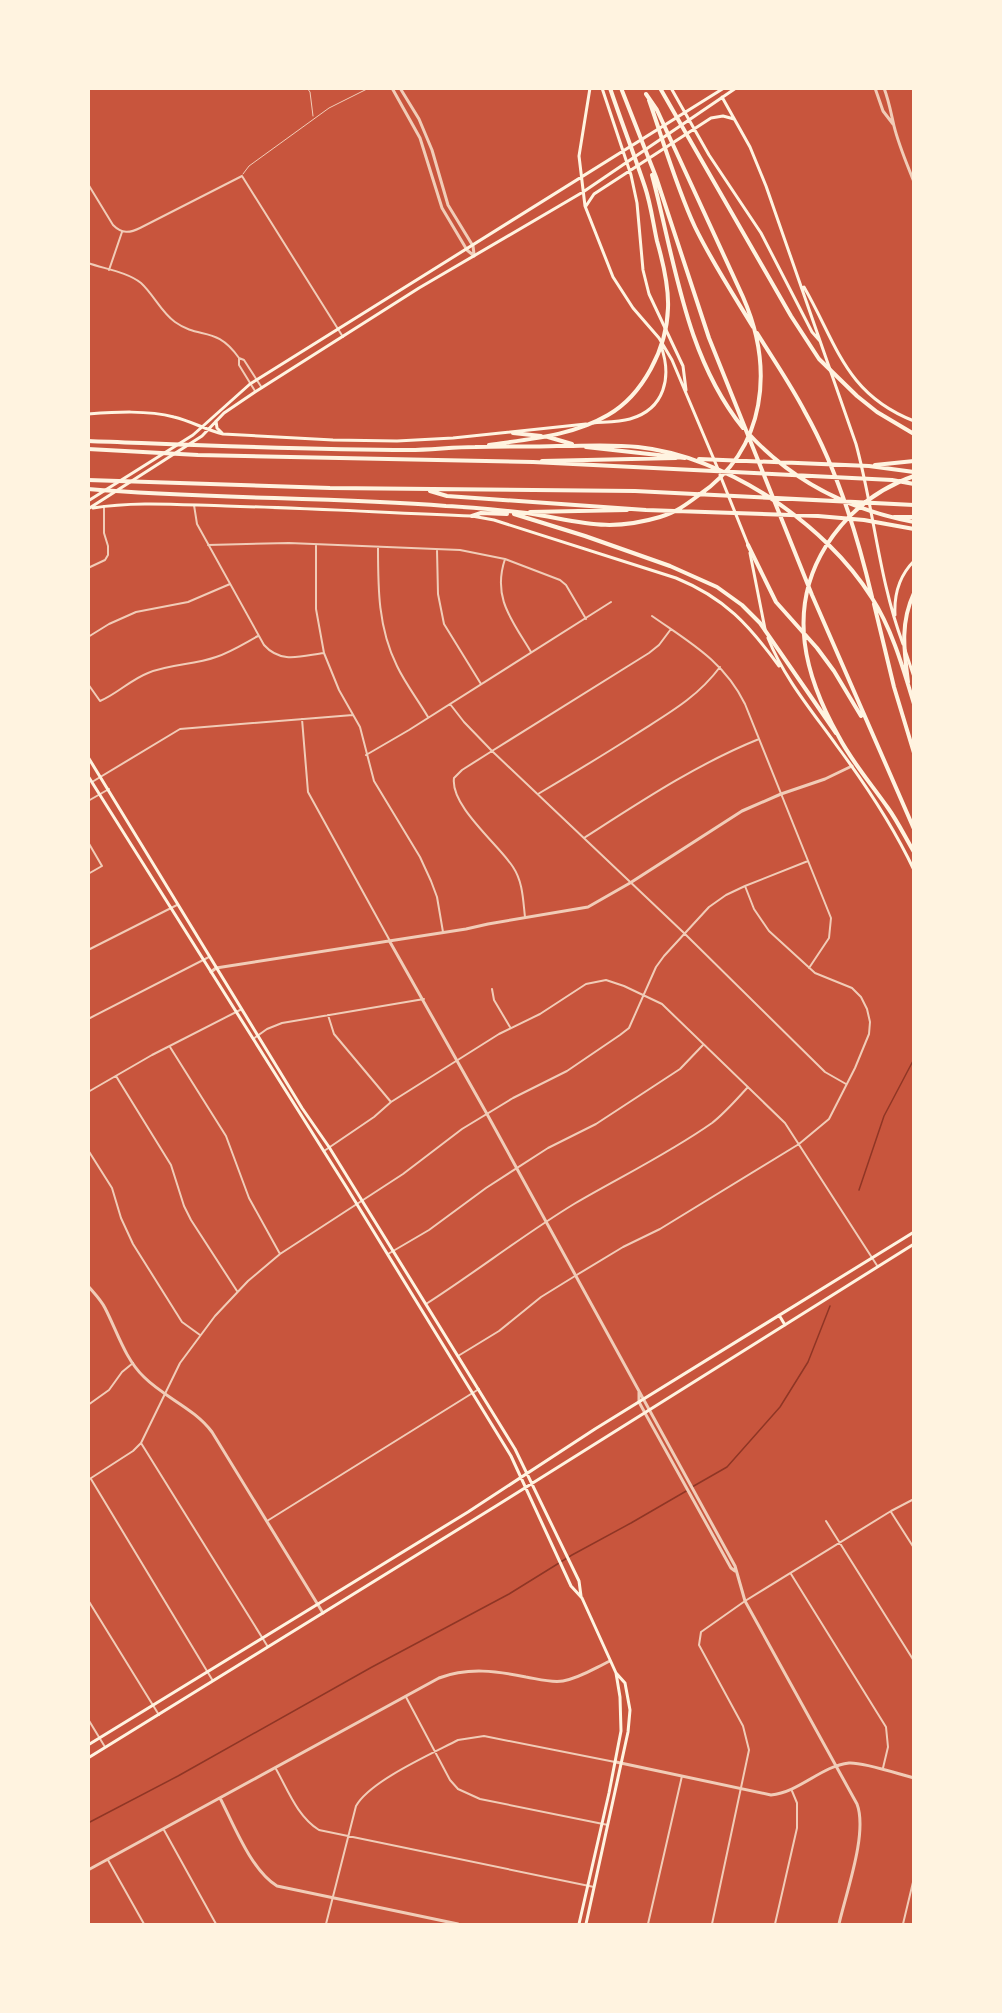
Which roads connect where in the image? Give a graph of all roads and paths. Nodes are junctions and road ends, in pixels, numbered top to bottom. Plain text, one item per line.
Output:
1 (307, 88) edge
2 (369, 88) edge
3 (392, 88) edge
4 (400, 88) edge
5 (590, 88) edge
6 (602, 88) edge
7 (610, 88) edge
8 (621, 88) edge
9 (660, 88) edge
10 (671, 88) edge
11 (724, 88) edge
12 (736, 88) edge
13 (875, 88) edge
14 (884, 88) edge
15 (717, 90) edge
16 (645, 91) edge
17 (722, 97) junction
18 (313, 118) junction
19 (735, 119) junction
20 (894, 125) junction
21 (649, 163) junction
22 (242, 176) junction
23 (581, 179) junction
24 (914, 182) edge
25 (88, 184) edge
26 (441, 185) junction
27 (434, 186) junction
28 (583, 192) junction
29 (585, 206) junction
30 (122, 232) junction
31 (473, 246) junction
32 (467, 250) junction
33 (474, 256) junction
34 (88, 263) edge
35 (109, 270) junction
36 (801, 280) junction
37 (338, 329) junction
38 (343, 337) junction
39 (659, 338) junction
40 (821, 343) junction
41 (239, 358) junction
42 (257, 380) junction
43 (250, 384) junction
44 (262, 388) junction
45 (255, 392) junction
46 (687, 396) junction
47 (88, 414) edge
48 (216, 421) junction
49 (914, 421) edge
50 (201, 428) junction
51 (208, 431) junction
52 (513, 433) junction
53 (223, 434) junction
54 (914, 434) edge
55 (88, 441) edge
56 (473, 447) junction
57 (88, 449) edge
58 (682, 458) junction
59 (914, 461) edge
60 (532, 462) junction
61 (869, 466) junction
62 (914, 474) edge
63 (88, 480) edge
64 (120, 483) junction
65 (914, 484) edge
66 (88, 489) edge
67 (423, 489) junction
68 (111, 495) junction
69 (88, 501) edge
70 (194, 505) junction
71 (914, 505) edge
72 (104, 506) junction
73 (117, 506) junction
74 (89, 509) edge
75 (632, 509) junction
76 (510, 512) junction
77 (472, 516) junction
78 (914, 516) edge
79 (864, 520) junction
80 (914, 522) edge
81 (914, 529) edge
82 (208, 544) junction
83 (316, 545) junction
84 (748, 545) junction
85 (378, 547) junction
86 (437, 550) junction
87 (505, 559) junction
88 (914, 561) edge
89 (88, 568) edge
90 (230, 584) junction
91 (914, 593) edge
92 (611, 602) dead end
93 (652, 616) dead end
94 (586, 619) junction
95 (895, 623) junction
96 (671, 629) junction
97 (258, 636) junction
98 (88, 637) edge
99 (531, 652) junction
100 (324, 654) junction
101 (720, 667) junction
102 (785, 674) junction
103 (914, 677) edge
104 (88, 684) edge
105 (481, 684) junction
106 (910, 692) junction
107 (450, 704) junction
108 (914, 704) edge
109 (353, 715) junction
110 (428, 717) junction
111 (302, 719) junction
112 (868, 728) junction
113 (838, 736) junction
114 (759, 739) junction
115 (492, 751) junction
116 (914, 753) edge
117 (366, 755) junction
118 (88, 757) edge
119 (852, 766) junction
120 (88, 776) edge
121 (100, 776) junction
122 (92, 782) junction
123 (109, 789) junction
124 (538, 794) junction
125 (781, 794) junction
126 (100, 795) junction
127 (88, 801) edge
128 (914, 829) edge
129 (584, 838) junction
130 (88, 842) edge
131 (914, 852) edge
132 (808, 861) junction
133 (914, 870) edge
134 (88, 874) edge
135 (630, 883) junction
136 (745, 886) junction
137 (177, 904) junction
138 (171, 908) junction
139 (526, 918) junction
140 (443, 932) junction
141 (684, 933) junction
142 (390, 942) junction
143 (88, 950) edge
144 (209, 957) junction
145 (204, 960) junction
146 (216, 968) junction
147 (809, 968) junction
148 (210, 972) junction
149 (492, 989) dead end
150 (643, 996) junction
151 (424, 999) junction
152 (242, 1009) junction
153 (236, 1012) junction
154 (328, 1015) junction
155 (88, 1019) edge
156 (511, 1028) junction
157 (258, 1036) junction
158 (253, 1039) junction
159 (703, 1045) junction
160 (170, 1047) junction
161 (457, 1061) junction
162 (116, 1076) junction
163 (846, 1084) junction
164 (748, 1087) junction
165 (88, 1092) edge
166 (391, 1102) junction
167 (487, 1113) junction
168 (799, 1144) junction
169 (329, 1148) junction
170 (88, 1150) edge
171 (322, 1152) junction
172 (517, 1170) junction
173 (361, 1201) junction
174 (356, 1206) junction
175 (547, 1222) junction
176 (914, 1232) edge
177 (914, 1244) edge
178 (392, 1251) junction
179 (280, 1254) junction
180 (388, 1254) junction
181 (871, 1257) junction
182 (878, 1267) junction
183 (575, 1276) junction
184 (88, 1286) edge
185 (237, 1291) junction
186 (426, 1305) junction
187 (421, 1307) junction
188 (779, 1315) junction
189 (785, 1325) junction
190 (200, 1335) junction
191 (457, 1357) junction
192 (452, 1360) junction
193 (133, 1363) junction
194 (478, 1389) junction
195 (639, 1390) junction
196 (165, 1393) junction
197 (473, 1393) junction
198 (644, 1399) junction
199 (639, 1402) junction
200 (89, 1404) edge
201 (650, 1410) junction
202 (645, 1413) junction
203 (141, 1443) junction
204 (528, 1472) junction
205 (520, 1477) junction
206 (90, 1479) edge
207 (532, 1483) junction
208 (526, 1487) junction
209 (914, 1499) edge
210 (891, 1511) junction
211 (826, 1521) dead end
212 (267, 1522) junction
213 (423, 1540) junction
214 (839, 1544) junction
215 (428, 1548) junction
216 (914, 1548) edge
217 (735, 1571) junction
218 (791, 1574) junction
219 (582, 1598) junction
220 (88, 1600) edge
221 (745, 1601) junction
222 (318, 1605) junction
223 (323, 1613) junction
224 (262, 1638) junction
225 (268, 1647) junction
226 (610, 1661) junction
227 (914, 1661) edge
228 (207, 1671) junction
229 (616, 1673) junction
230 (213, 1682) junction
231 (405, 1696) junction
232 (153, 1705) junction
233 (159, 1715) junction
234 (88, 1719) edge
235 (99, 1738) junction
236 (88, 1745) edge
237 (105, 1747) junction
238 (435, 1752) junction
239 (88, 1758) edge
240 (616, 1762) junction
241 (622, 1763) junction
242 (275, 1767) junction
243 (837, 1767) junction
244 (883, 1770) junction
245 (682, 1776) junction
246 (914, 1778) edge
247 (742, 1790) junction
248 (792, 1791) junction
249 (220, 1798) junction
250 (602, 1824) junction
251 (608, 1825) junction
252 (163, 1829) junction
253 (348, 1837) junction
254 (108, 1860) junction
255 (88, 1870) edge
256 (914, 1878) edge
257 (588, 1886) junction
258 (594, 1887) junction
259 (332, 1899) junction
260 (144, 1924) edge
261 (216, 1924) edge
262 (326, 1924) edge
263 (458, 1924) edge
264 (579, 1924) edge
265 (586, 1924) edge
266 (648, 1924) edge
267 (712, 1924) edge
268 (775, 1924) edge
269 (839, 1924) edge
270 (903, 1924) edge

1 - 18 lane
2 - 18 lane
3 - 27 street
4 - 26 street
5 - 23 main road
6 - 46 main road
7 - 56 highway
8 - 21 highway
9 - 54 highway
10 - 40 main road
11 - 15 main road
12 - 17 main road
13 - 20 street
14 - 20 street
15 - 17 main road
15 - 23 main road
16 - 76 highway
16 - 116 highway
17 - 19 main road
17 - 28 main road
18 - 22 lane
19 - 29 main road
19 - 36 main road
20 - 24 street
21 - 80 highway
21 - 112 highway
22 - 30 street
22 - 37 street
23 - 28 main road
23 - 31 main road
25 - 30 street
26 - 27 street
26 - 31 street
27 - 32 street
28 - 29 main road
28 - 33 main road
29 - 39 main road
30 - 35 street
31 - 32 main road
31 - 33 street
32 - 33 street
32 - 37 main road
33 - 38 main road
34 - 35 street
35 - 41 street
36 - 40 main road
36 - 49 main road
37 - 38 street
37 - 42 main road
38 - 44 main road
39 - 46 main road
39 - 52 main road
40 - 95 main road
41 - 42 street
41 - 43 street
42 - 43 main road
42 - 44 street
43 - 45 street
43 - 50 main road
44 - 45 main road
45 - 48 main road
46 - 84 main road
47 - 50 main road
48 - 51 main road
48 - 53 main road
50 - 51 main road
50 - 64 main road
51 - 53 main road
51 - 68 main road
52 - 53 main road
52 - 58 highway
55 - 56 highway
56 - 106 highway
57 - 60 highway
58 - 60 highway
58 - 61 highway
59 - 61 highway
60 - 65 highway
61 - 62 highway
62 - 113 highway
63 - 67 highway
64 - 68 main road
64 - 69 main road
66 - 76 highway
67 - 71 highway
67 - 75 highway
68 - 73 main road
68 - 74 main road
70 - 73 main road
70 - 77 main road
70 - 82 street
72 - 73 main road
72 - 74 main road
72 - 89 street
75 - 77 highway
75 - 79 highway
76 - 113 highway
77 - 102 main road
78 - 79 highway
79 - 81 highway
82 - 83 street
82 - 90 street
83 - 85 street
83 - 100 street
84 - 102 main road
84 - 112 highway
85 - 86 street
85 - 110 street
86 - 87 street
86 - 105 street
87 - 94 street
87 - 99 street
88 - 95 main road
90 - 97 street
90 - 98 street
91 - 106 highway
92 - 94 street
93 - 96 street
94 - 99 street
95 - 103 main road
96 - 101 street
96 - 115 street
97 - 100 street
97 - 104 street
99 - 105 street
100 - 109 street
101 - 114 street
101 - 124 street
102 - 119 main road
105 - 107 street
106 - 108 highway
107 - 110 street
107 - 115 street
109 - 111 street
109 - 117 street
110 - 117 street
111 - 121 street
111 - 142 street
112 - 128 highway
113 - 131 highway
114 - 125 street
114 - 129 street
115 - 124 street
115 - 139 street
117 - 140 street
118 - 121 main road
119 - 125 street
119 - 133 main road
120 - 122 main road
121 - 122 street
121 - 123 main road
122 - 126 main road
123 - 126 street
123 - 137 main road
124 - 129 street
125 - 132 street
125 - 135 street
126 - 127 street
126 - 138 main road
129 - 135 street
130 - 134 street
132 - 136 street
132 - 147 street
135 - 139 street
135 - 141 street
136 - 141 street
136 - 147 street
137 - 138 street
137 - 144 main road
138 - 143 street
138 - 145 main road
139 - 140 street
140 - 142 street
141 - 150 street
141 - 163 street
142 - 146 street
142 - 151 street
144 - 145 street
144 - 146 main road
145 - 148 main road
145 - 155 street
146 - 148 street
146 - 152 main road
147 - 163 street
148 - 153 main road
149 - 156 street
150 - 156 street
150 - 159 street
150 - 167 street
151 - 154 street
151 - 161 street
152 - 153 street
152 - 157 main road
153 - 158 main road
153 - 160 street
154 - 157 street
154 - 166 street
156 - 161 street
157 - 158 street
157 - 169 main road
158 - 171 main road
159 - 164 street
159 - 172 street
160 - 162 street
160 - 179 street
161 - 166 street
161 - 167 street
162 - 165 street
162 - 185 street
163 - 168 street
164 - 168 street
164 - 175 street
166 - 169 street
167 - 172 street
167 - 173 street
168 - 181 street
168 - 183 street
169 - 171 street
169 - 173 main road
170 - 190 street
171 - 174 main road
172 - 175 street
172 - 178 street
173 - 174 street
173 - 178 main road
174 - 179 street
174 - 180 main road
175 - 183 street
175 - 186 street
176 - 181 main road
177 - 182 main road
178 - 180 street
178 - 186 main road
179 - 185 street
180 - 187 main road
181 - 182 street
181 - 188 main road
182 - 189 main road
183 - 191 street
183 - 195 street
184 - 193 street
185 - 190 street
186 - 187 main road
186 - 191 main road
187 - 192 main road
188 - 189 main road
188 - 198 main road
189 - 201 main road
190 - 196 street
191 - 192 main road
191 - 194 main road
192 - 197 main road
193 - 196 street
193 - 200 street
194 - 197 street
194 - 204 main road
195 - 198 street
195 - 199 street
196 - 203 street
196 - 212 street
197 - 205 main road
197 - 212 street
198 - 199 main road
198 - 201 street
199 - 202 street
199 - 204 main road
201 - 202 main road
201 - 217 street
202 - 207 main road
202 - 217 street
203 - 206 street
203 - 224 street
204 - 205 main road
204 - 207 main road
205 - 208 main road
205 - 213 main road
206 - 228 street
207 - 208 main road
207 - 219 main road
208 - 215 main road
208 - 219 main road
209 - 210 street
210 - 214 street
210 - 216 street
211 - 214 street
212 - 222 street
213 - 215 main road
213 - 222 main road
214 - 218 street
214 - 227 street
215 - 223 main road
217 - 221 street
218 - 221 street
218 - 244 street
219 - 226 main road
220 - 232 street
221 - 243 street
221 - 247 street
222 - 223 street
222 - 224 main road
223 - 225 main road
224 - 225 street
224 - 228 main road
225 - 230 main road
226 - 229 main road
226 - 231 street
228 - 230 street
228 - 232 main road
229 - 240 main road
229 - 241 main road
230 - 233 main road
231 - 238 street
231 - 242 street
232 - 233 street
232 - 235 main road
233 - 237 main road
234 - 235 street
235 - 236 main road
235 - 237 street
237 - 239 main road
238 - 240 street
238 - 250 street
238 - 253 street
240 - 241 street
240 - 250 main road
241 - 245 street
241 - 251 main road
242 - 249 street
242 - 253 street
243 - 244 street
243 - 248 street
243 - 269 street
244 - 246 street
245 - 247 street
245 - 266 street
247 - 248 street
247 - 267 street
248 - 268 street
249 - 252 street
249 - 259 street
250 - 251 street
250 - 257 main road
251 - 258 main road
252 - 254 street
252 - 261 street
253 - 257 street
253 - 259 street
254 - 255 street
254 - 260 street
256 - 270 street
257 - 258 street
257 - 264 main road
258 - 265 main road
259 - 262 street
259 - 263 street

